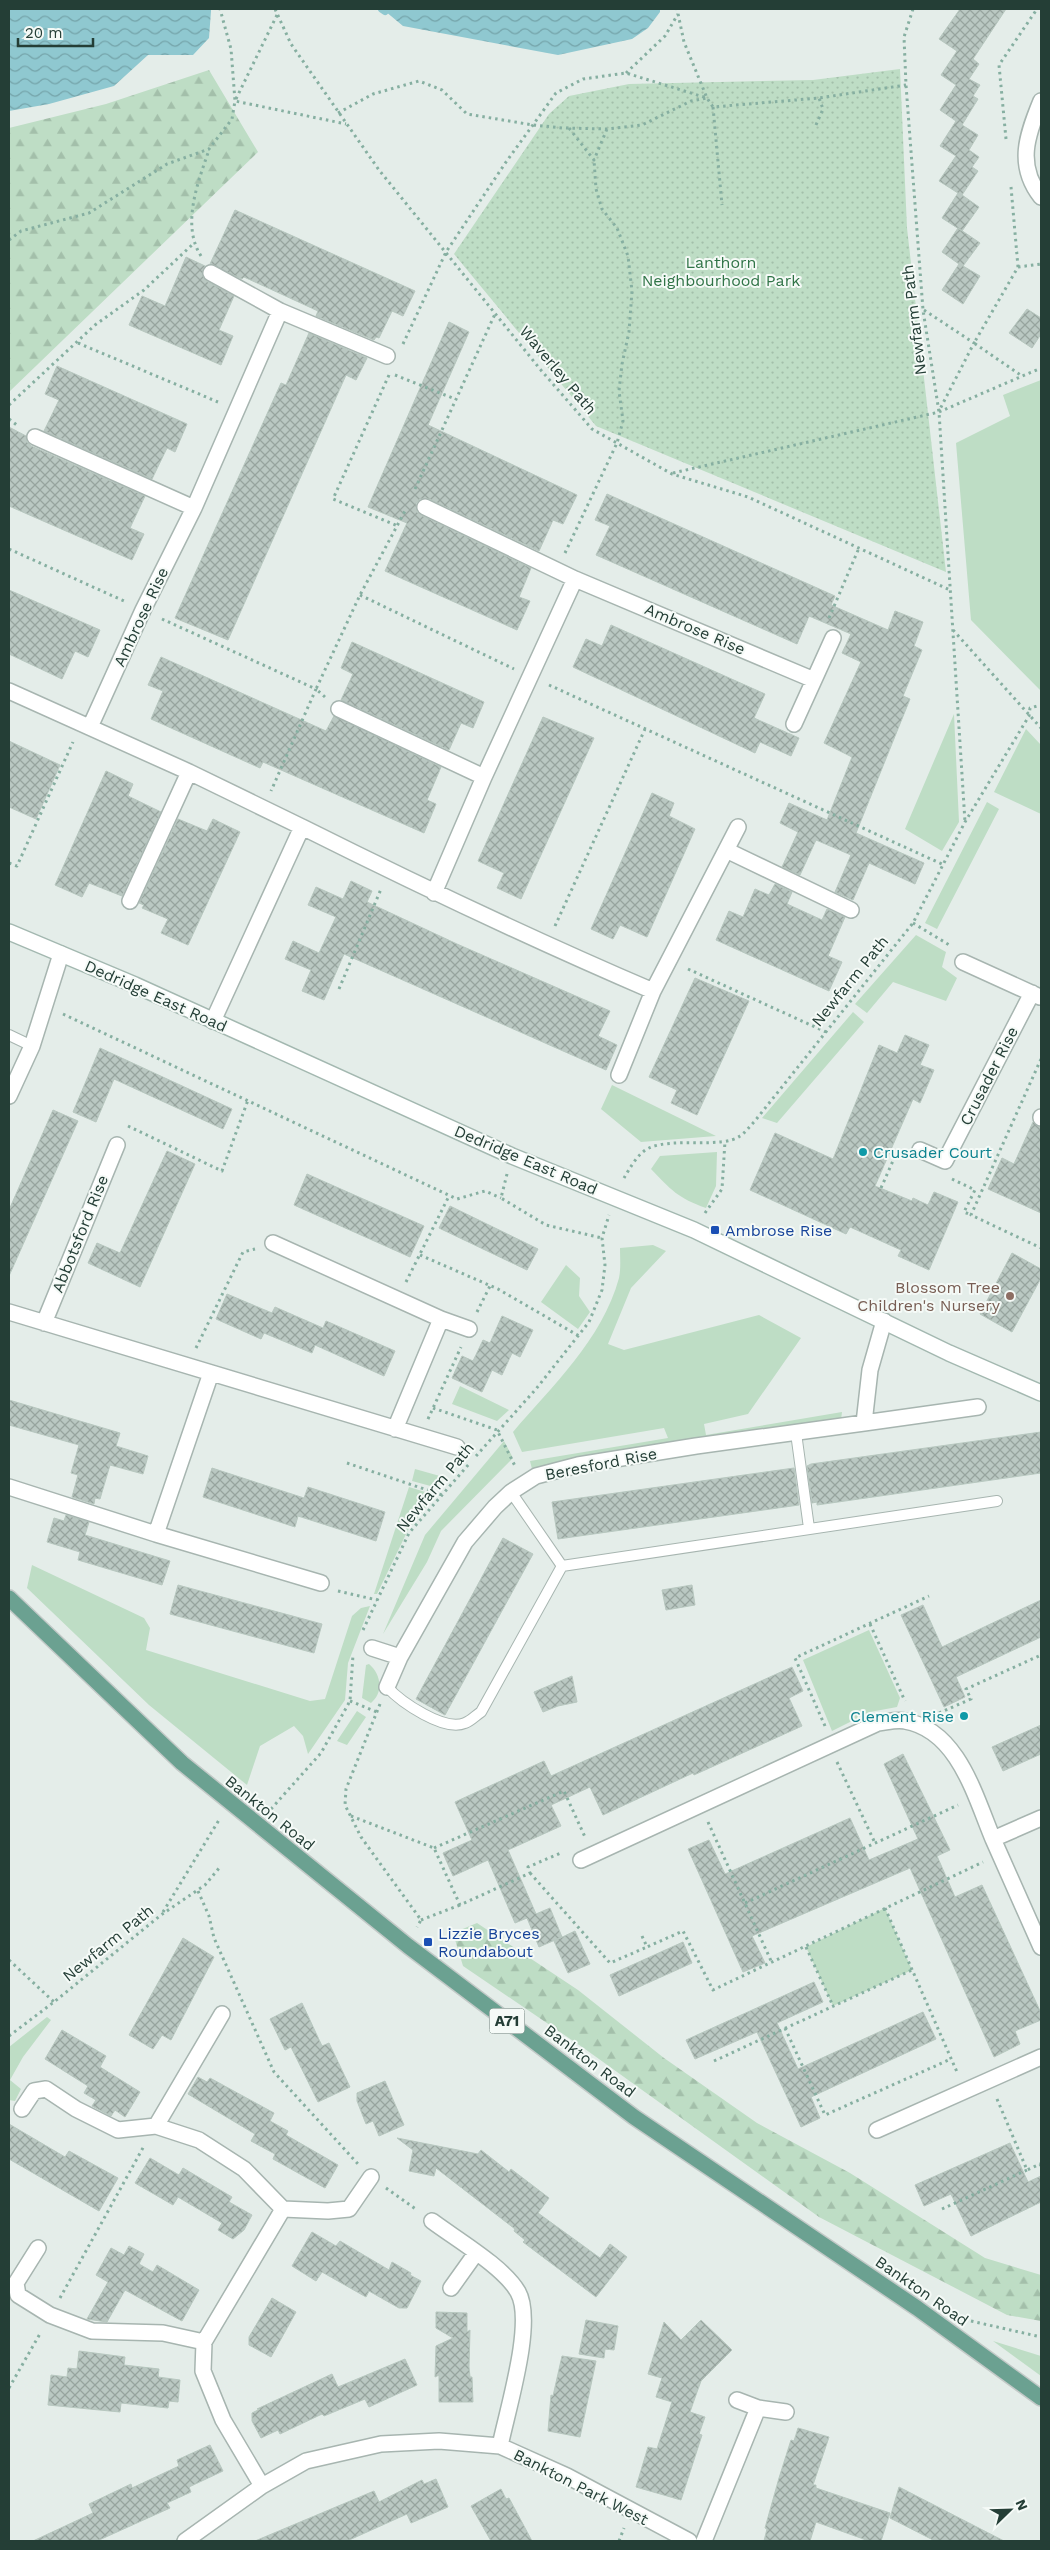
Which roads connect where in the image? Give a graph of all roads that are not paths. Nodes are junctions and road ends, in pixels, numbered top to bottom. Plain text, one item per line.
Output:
1 (1041, 101) edge
2 (1041, 197) edge
3 (211, 273) road end
4 (280, 311) junction
5 (393, 353) road end
6 (35, 438) dead end
7 (425, 507) dead end
8 (194, 508) junction
9 (575, 579) junction
10 (833, 638) road end
11 (814, 680) junction
12 (9, 691) edge
13 (339, 709) road end
14 (794, 724) dead end
15 (86, 725) junction
16 (189, 772) junction
17 (484, 776) junction
18 (302, 827) junction
19 (738, 827) dead end
20 (726, 850) junction
21 (434, 893) junction
22 (130, 901) dead end
23 (851, 910) dead end
24 (9, 932) edge
25 (61, 954) junction
26 (963, 962) road end
27 (653, 991) junction
28 (1037, 996) edge
29 (213, 1021) junction
30 (9, 1035) edge
31 (32, 1046) junction
32 (619, 1075) dead end
33 (9, 1096) edge
34 (117, 1145) road end
35 (920, 1150) dead end
36 (273, 1243) road end
37 (9, 1312) edge
38 (441, 1319) junction
39 (884, 1321) junction
40 (44, 1323) junction
41 (469, 1329) road end
42 (211, 1374) junction
43 (1041, 1393) edge
44 (978, 1407) dead end
45 (864, 1423) junction
46 (395, 1429) junction
47 (796, 1433) junction
48 (456, 1448) dead end
49 (9, 1487) edge
50 (518, 1488) junction
51 (997, 1501) dead end
52 (809, 1528) junction
53 (156, 1534) junction
54 (562, 1566) junction
55 (321, 1583) road end
56 (9, 1598) edge
57 (372, 1648) dead end
58 (400, 1657) junction
59 (386, 1687) joint
60 (1041, 1818) edge
61 (994, 1839) junction
62 (587, 1857) road end
63 (1041, 1947) edge
64 (222, 2014) dead end
65 (1041, 2057) edge
66 (22, 2109) dead end
67 (156, 2126) junction
68 (877, 2130) dead end
69 (371, 2177) road end
70 (283, 2209) junction
71 (432, 2221) road end
72 (38, 2248) dead end
73 (476, 2253) junction
74 (451, 2288) dead end
75 (204, 2342) junction
76 (1041, 2398) edge
77 (737, 2400) dead end
78 (758, 2408) junction
79 (786, 2412) dead end
80 (500, 2446) junction
81 (262, 2486) junction
82 (186, 2541) edge
83 (689, 2541) edge
84 (704, 2541) edge

1 - 2 street
3 - 4 street
4 - 5 street
4 - 8 street, Ambrose Rise
6 - 8 street
7 - 9 street, Ambrose Rise
8 - 15 street, Ambrose Rise
9 - 11 street, Ambrose Rise
9 - 17 street
10 - 11 street
11 - 14 street
12 - 15 street
13 - 17 street
15 - 16 street
16 - 18 street
16 - 22 street
17 - 21 street
18 - 21 street
18 - 29 street
19 - 20 street
20 - 23 street
20 - 27 street
21 - 27 street
24 - 25 street, Dedridge East Road
25 - 29 street, Dedridge East Road
25 - 31 street
26 - 28 street, Crusader Rise
27 - 32 street
28 - 35 street, Crusader Rise
29 - 39 street, Dedridge East Road
30 - 31 lane
31 - 33 street
34 - 40 street, Abbotsford Rise
36 - 38 street
37 - 40 street
38 - 41 street
38 - 46 street
39 - 43 street, Dedridge East Road
39 - 45 street
40 - 42 street
42 - 46 street
42 - 53 street
44 - 45 street, Beresford Rise
45 - 47 street, Beresford Rise
46 - 48 street
47 - 50 street, Beresford Rise
47 - 52 lane
49 - 53 street
50 - 54 lane
50 - 58 street, Beresford Rise
51 - 52 lane
52 - 54 lane
53 - 55 street
54 - 59 lane
56 - 76 main road, Bankton Road / A71
57 - 58 street
58 - 59 street, Beresford Rise
60 - 61 street
61 - 62 street
61 - 63 street
64 - 67 street
65 - 68 street
66 - 67 street
67 - 70 street
69 - 70 street
70 - 75 street
71 - 73 street, Bankton Park West
72 - 75 street
73 - 74 street
73 - 80 street, Bankton Park West
75 - 81 street
77 - 78 street
78 - 79 street
78 - 84 street
80 - 81 street, Bankton Park West
80 - 83 street, Bankton Park West
81 - 82 street, Bankton Park West

